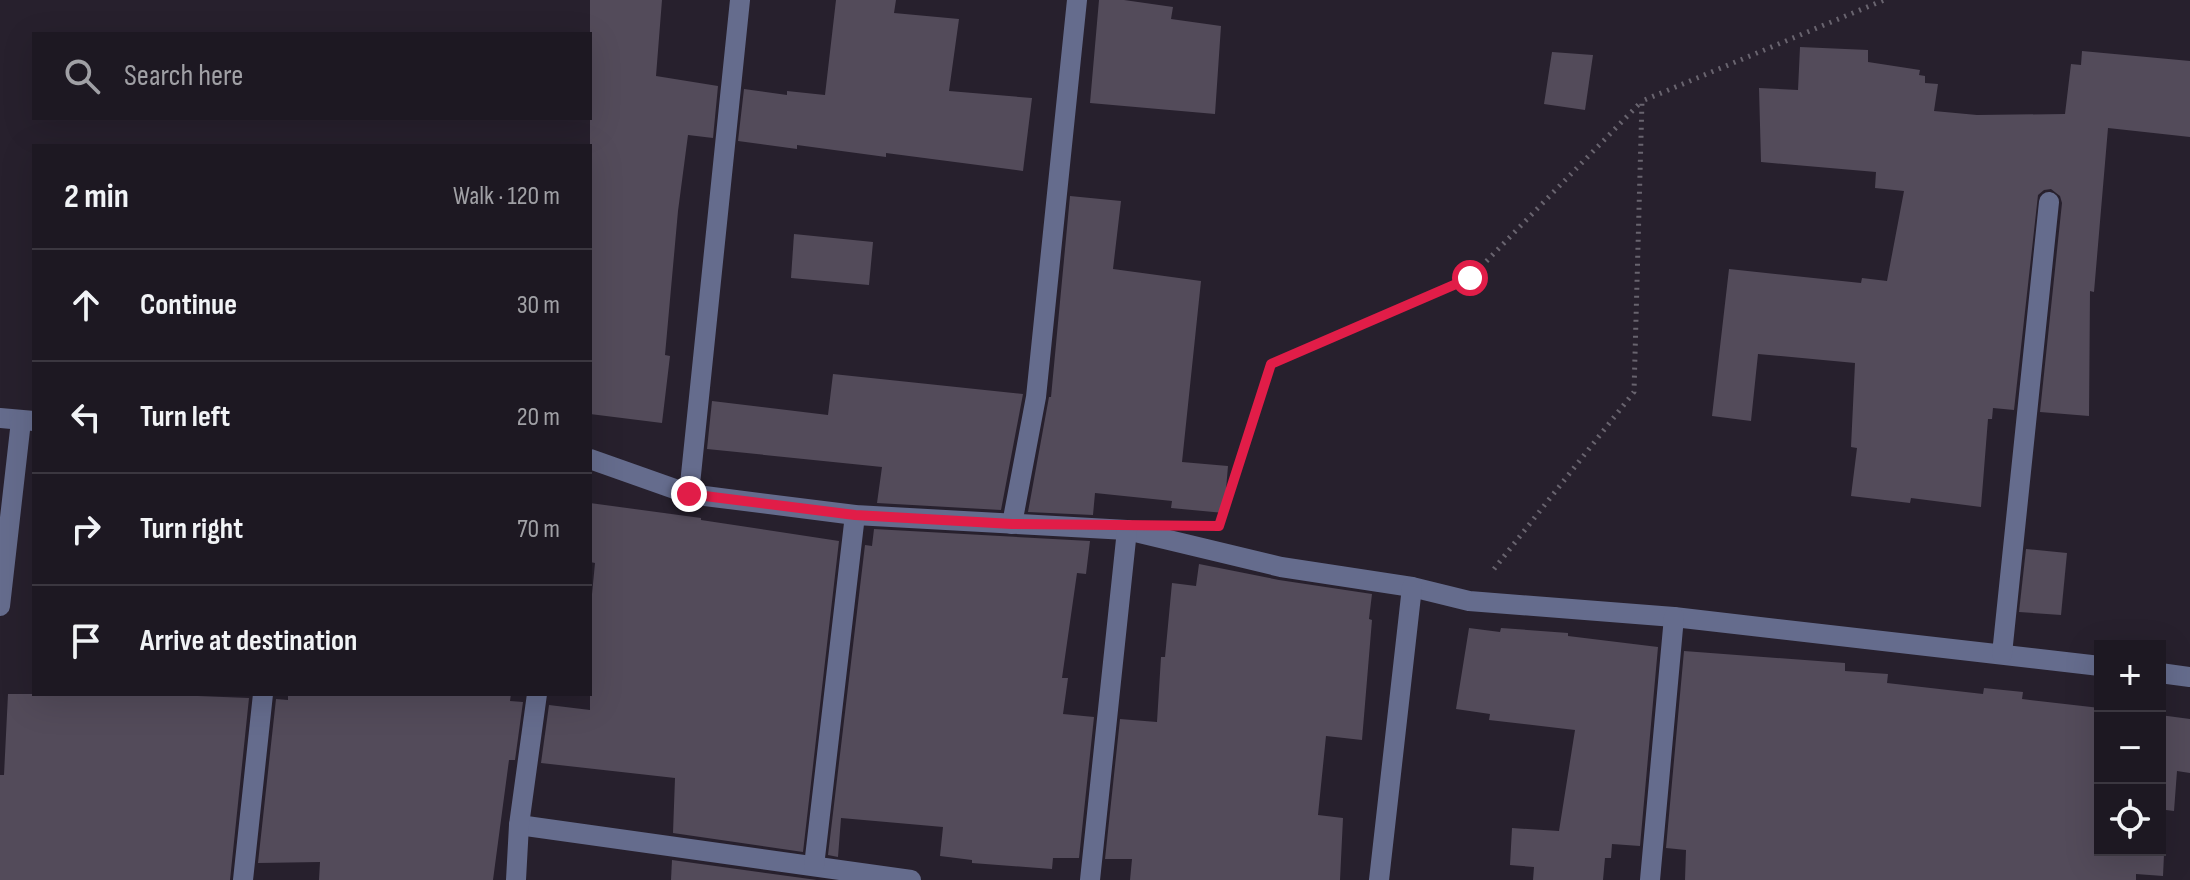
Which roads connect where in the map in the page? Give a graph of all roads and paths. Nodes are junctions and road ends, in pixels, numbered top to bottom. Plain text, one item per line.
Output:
1 (740, 0) edge
2 (1077, 0) edge
3 (1884, 0) edge
4 (1642, 101) junction
5 (2049, 202) dead end
6 (0, 418) edge
7 (28, 421) edge
8 (592, 460) edge
9 (689, 494) junction
10 (855, 515) junction
11 (1012, 524) junction
12 (1219, 526) dead end
13 (1127, 530) junction
14 (1412, 587) junction
15 (1469, 601) junction
16 (0, 606) edge
17 (1674, 617) junction
18 (2002, 654) junction
19 (2094, 665) edge
20 (2166, 674) edge
21 (2190, 677) edge
22 (263, 696) edge
23 (537, 696) edge
24 (519, 825) junction
25 (814, 866) junction
26 (243, 880) edge
27 (516, 880) edge
28 (911, 880) edge
29 (1090, 880) edge
30 (1379, 880) edge
31 (1650, 880) edge

1 - 9 street
2 - 11 street
3 - 4 path
4 - 12 path
4 - 15 path
5 - 18 street
6 - 7 street
7 - 16 street
8 - 9 street
9 - 10 street
10 - 11 street
10 - 25 street
11 - 13 street
13 - 14 street
13 - 29 street
14 - 15 street
14 - 30 street
15 - 17 street
17 - 18 street
17 - 31 street
18 - 19 street
20 - 21 street
22 - 26 street
23 - 24 street
24 - 25 street
24 - 27 street
25 - 28 street

